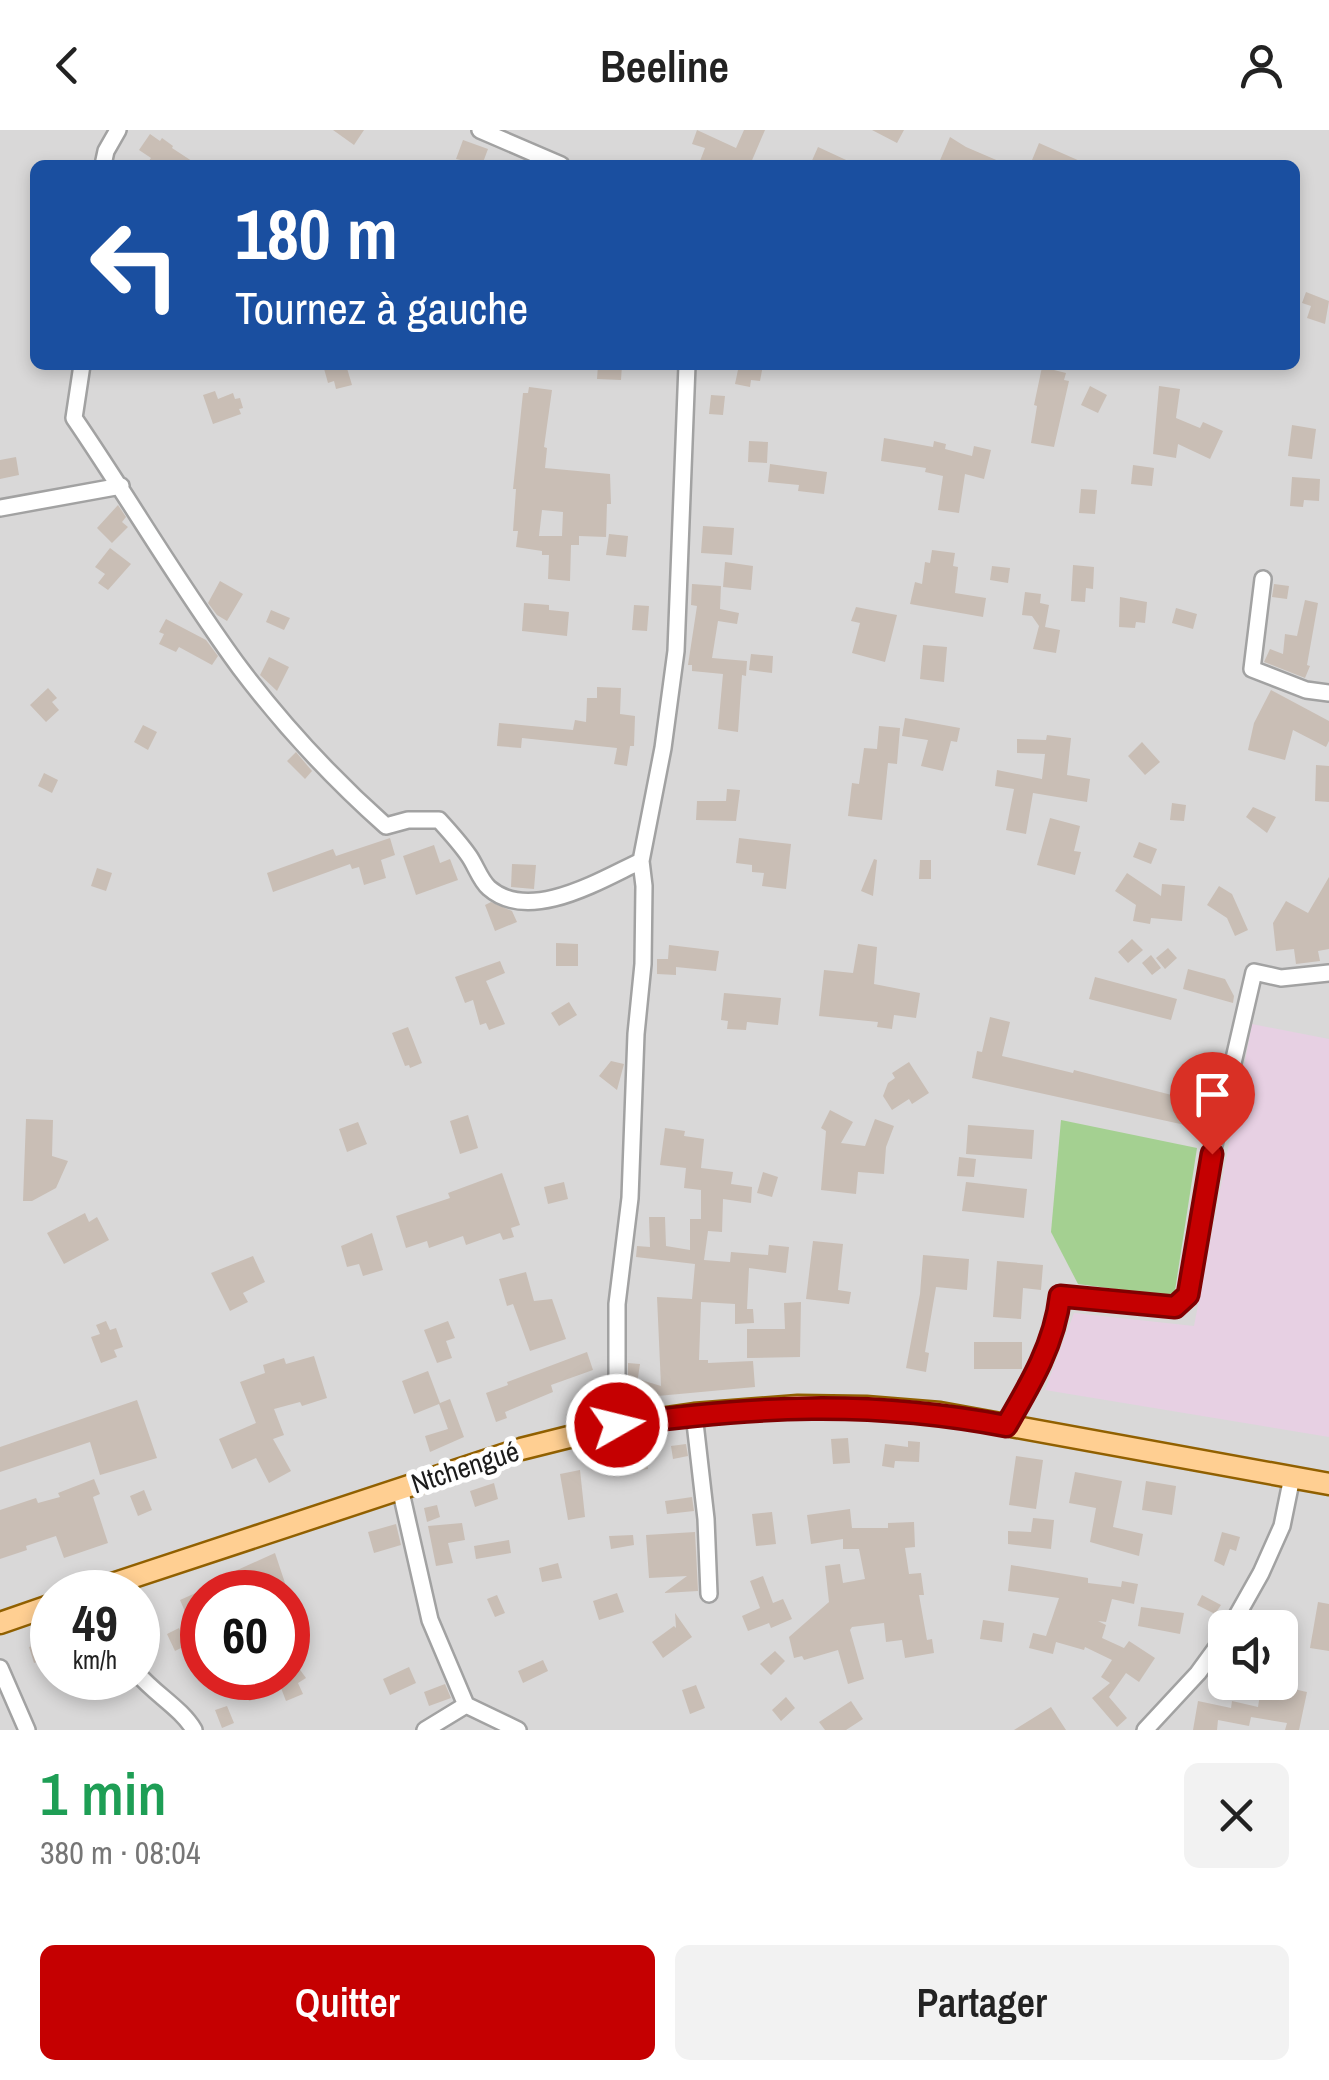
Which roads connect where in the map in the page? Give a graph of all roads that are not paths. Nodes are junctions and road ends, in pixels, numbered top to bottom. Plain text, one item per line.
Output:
1 (118, 130) edge
2 (480, 130) edge
3 (104, 160) edge
4 (549, 160) edge
5 (81, 370) edge
6 (687, 370) edge
7 (121, 486) junction
8 (0, 508) edge
9 (1263, 578) dead end
10 (1329, 693) edge
11 (641, 861) junction
12 (1329, 973) edge
13 (694, 1414) junction
14 (617, 1425) junction
15 (1006, 1426) junction
16 (1292, 1478) junction
17 (1329, 1484) edge
18 (400, 1488) junction
19 (159, 1570) edge
20 (709, 1594) dead end
21 (1240, 1610) edge
22 (30, 1613) edge
23 (0, 1624) edge
24 (1208, 1659) edge
25 (0, 1668) edge
26 (160, 1699) edge
27 (466, 1705) junction
28 (28, 1730) edge
29 (194, 1730) edge
30 (425, 1730) edge
31 (518, 1730) edge
32 (1145, 1730) edge

1 - 3 street
2 - 4 street
5 - 7 street
6 - 11 street
7 - 8 street
7 - 11 street
9 - 10 street
11 - 14 street
12 - 15 street
13 - 14 main road, Ntchengué
13 - 15 main road, Ntchengué
13 - 20 street
14 - 18 main road, Ntchengué
15 - 16 main road, Ntchengué
16 - 17 main road, Ntchengué
16 - 21 street
18 - 19 main road, Ntchengué
18 - 27 street
22 - 23 main road
24 - 32 street
25 - 28 street
26 - 29 street
27 - 30 street
27 - 31 street

